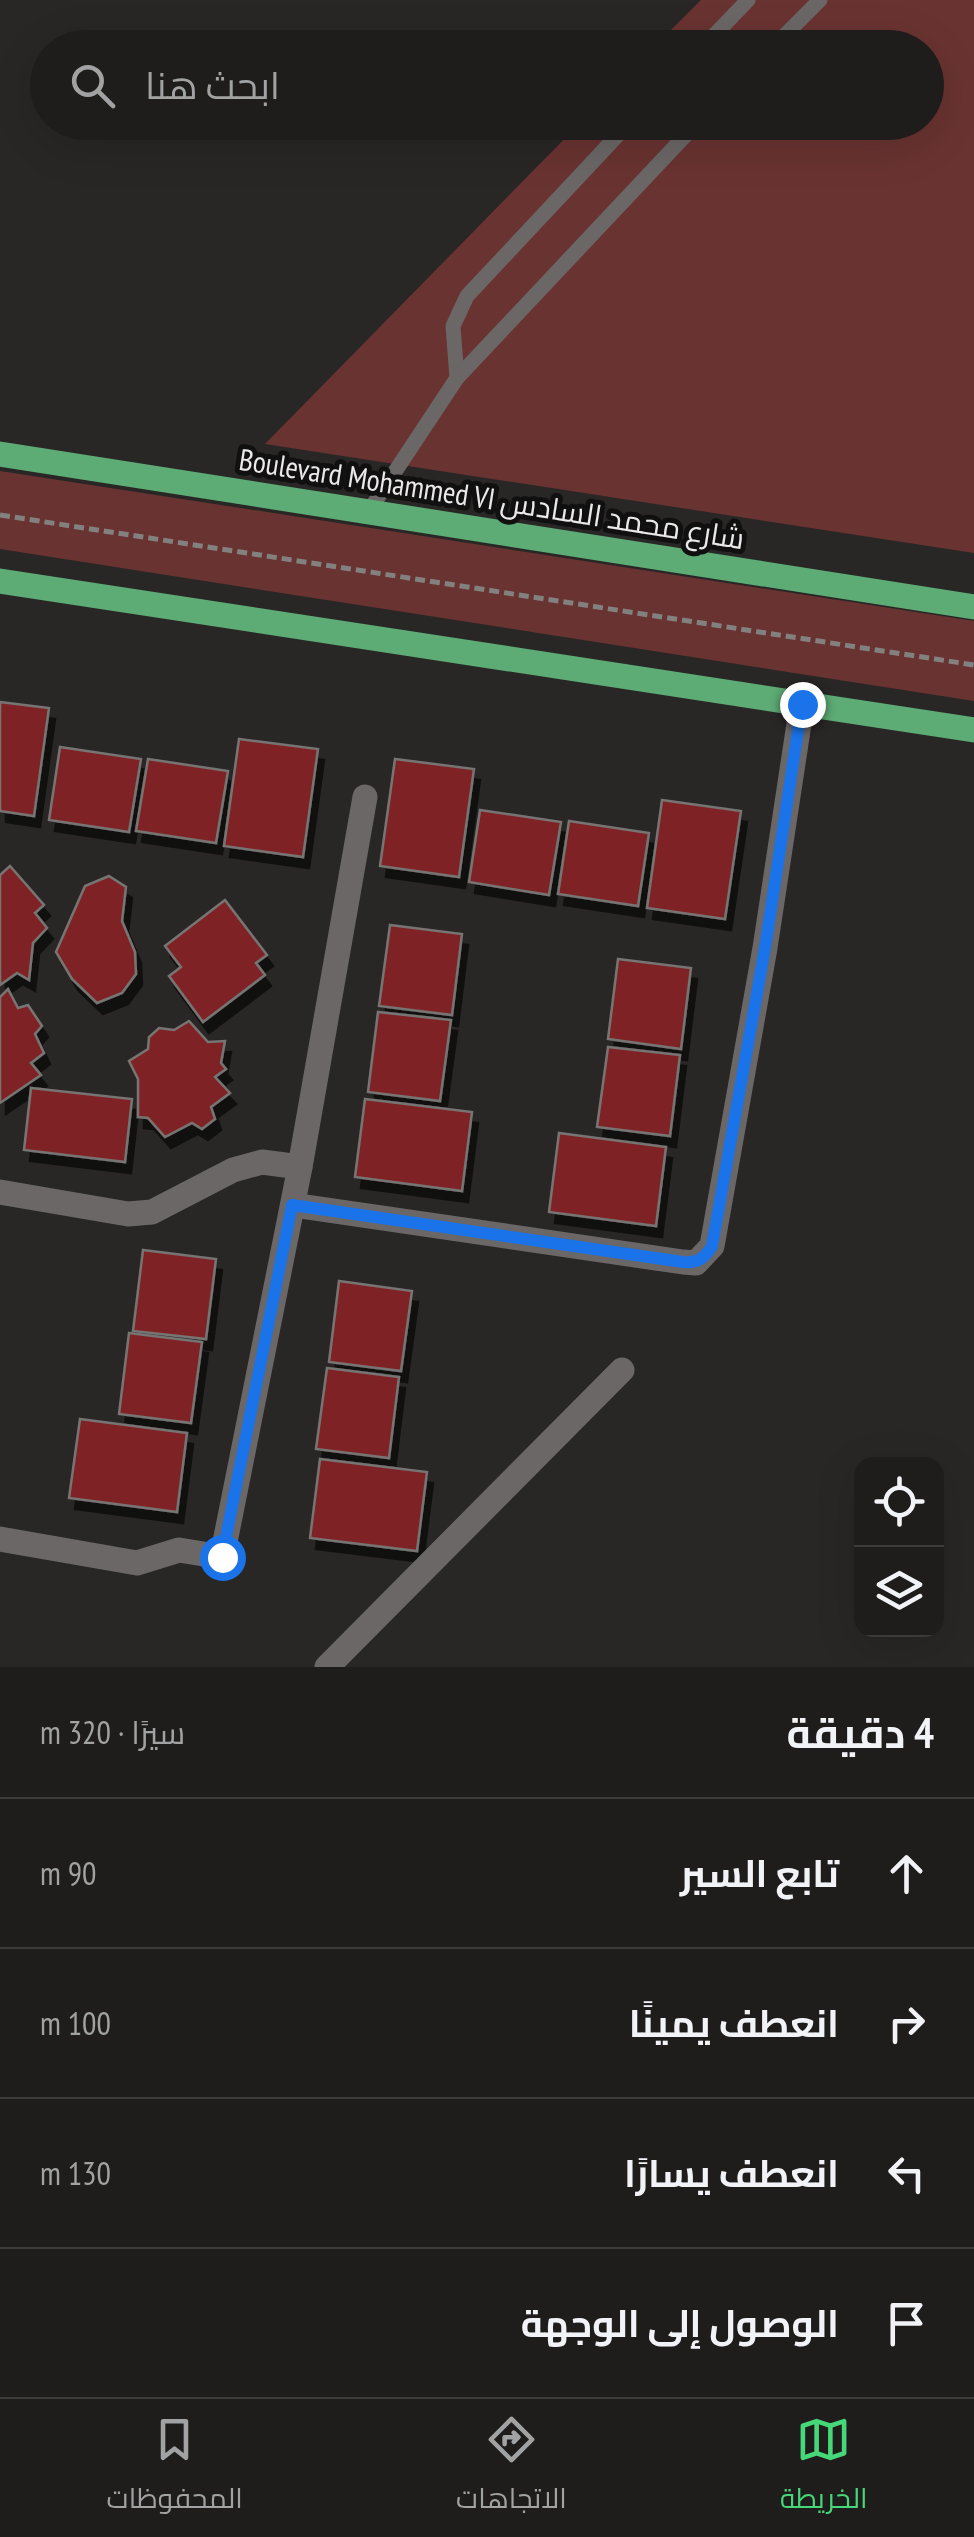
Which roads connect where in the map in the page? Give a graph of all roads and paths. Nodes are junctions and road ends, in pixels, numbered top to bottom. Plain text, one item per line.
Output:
1 (748, 0) edge
2 (820, 0) edge
3 (719, 30) edge
4 (790, 30) edge
5 (613, 140) edge
6 (681, 140) edge
7 (457, 378) junction
8 (0, 454) edge
9 (369, 511) junction
10 (0, 515) edge
11 (0, 582) edge
12 (974, 607) edge
13 (974, 665) edge
14 (802, 704) junction
15 (974, 730) edge
16 (365, 797) dead end
17 (300, 1167) junction
18 (0, 1192) edge
19 (292, 1205) junction
20 (622, 1370) dead end
21 (0, 1539) edge
22 (327, 1667) edge

1 - 3 lane
2 - 4 lane
5 - 7 lane
6 - 7 lane
7 - 9 lane
8 - 9 main road, Boulevard Mohammed VI شارع محمد السادس
9 - 12 main road, Boulevard Mohammed VI شارع محمد السادس
10 - 13 path
11 - 14 main road
14 - 15 main road
14 - 19 street
16 - 17 street
17 - 18 street
17 - 19 street
19 - 21 street
20 - 22 street

